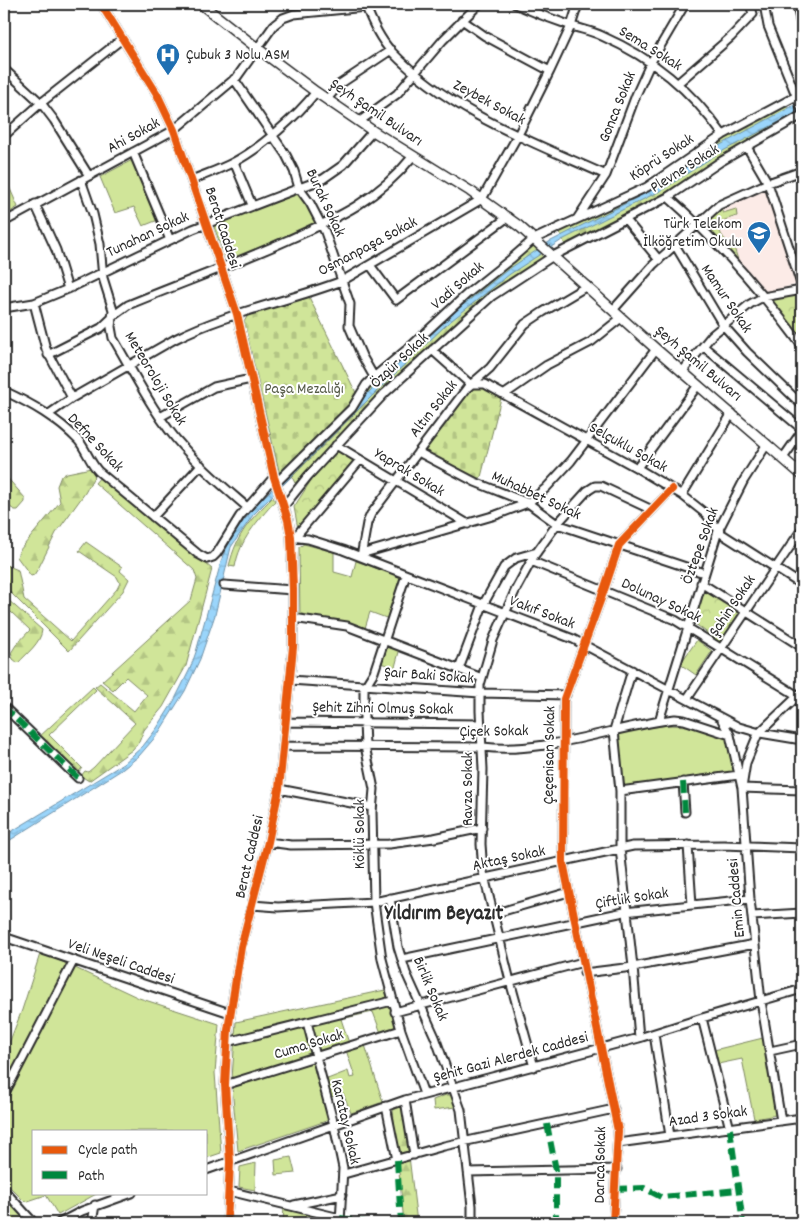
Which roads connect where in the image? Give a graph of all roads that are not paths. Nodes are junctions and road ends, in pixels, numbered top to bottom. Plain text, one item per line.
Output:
1 (102, 4) edge
2 (201, 4) edge
3 (380, 4) edge
4 (479, 4) edge
5 (516, 4) edge
6 (578, 4) edge
7 (685, 4) edge
8 (750, 4) edge
9 (764, 4) edge
10 (797, 4) edge
11 (366, 6) edge
12 (753, 14) junction
13 (765, 14) junction
14 (462, 20) junction
15 (571, 26) junction
16 (802, 31) edge
17 (122, 39) junction
18 (257, 48) junction
19 (391, 50) junction
20 (651, 62) junction
21 (4, 69) edge
22 (550, 71) junction
23 (416, 73) junction
24 (234, 79) junction
25 (678, 83) junction
26 (316, 92) junction
27 (800, 93) edge
28 (327, 99) junction
29 (41, 104) junction
30 (802, 110) edge
31 (802, 115) edge
32 (360, 121) junction
33 (174, 130) junction
34 (373, 131) junction
35 (273, 134) junction
36 (518, 135) junction
37 (723, 135) junction
38 (4, 136) edge
39 (747, 147) junction
40 (133, 152) junction
41 (413, 156) junction
42 (234, 162) junction
43 (802, 171) edge
44 (606, 175) junction
45 (89, 176) junction
46 (81, 180) junction
47 (192, 180) junction
48 (768, 183) junction
49 (299, 188) junction
50 (668, 197) junction
51 (482, 199) junction
52 (36, 204) junction
53 (252, 205) junction
54 (508, 217) junction
55 (576, 219) junction
56 (626, 220) junction
57 (4, 222) edge
58 (206, 223) junction
59 (698, 224) junction
60 (322, 225) junction
61 (170, 240) junction
62 (536, 241) junction
63 (675, 245) junction
64 (553, 256) junction
65 (659, 260) junction
66 (370, 265) junction
67 (221, 268) junction
68 (102, 272) junction
69 (342, 281) junction
70 (587, 286) junction
71 (802, 288) edge
72 (68, 289) junction
73 (763, 297) junction
74 (34, 303) junction
75 (4, 308) edge
76 (613, 310) junction
77 (236, 314) junction
78 (621, 318) junction
79 (111, 319) junction
80 (724, 325) junction
81 (702, 346) junction
82 (802, 346) edge
83 (656, 349) junction
84 (432, 350) junction
85 (48, 355) junction
86 (129, 365) junction
87 (682, 372) junction
88 (374, 377) junction
89 (251, 379) junction
90 (470, 384) junction
91 (698, 385) junction
92 (4, 391) edge
93 (505, 394) junction
94 (72, 398) junction
95 (802, 405) edge
96 (49, 414) junction
97 (732, 414) junction
98 (160, 417) junction
99 (802, 430) edge
100 (587, 441) junction
101 (767, 444) junction
102 (336, 445) junction
103 (418, 452) junction
104 (783, 458) junction
105 (360, 460) junction
106 (200, 465) junction
107 (637, 468) junction
108 (802, 475) edge
109 (275, 480) junction
110 (395, 481) junction
111 (672, 489) junction
112 (682, 495) junction
113 (528, 503) junction
114 (284, 506) junction
115 (247, 507) junction
116 (652, 510) junction
117 (153, 516) junction
118 (468, 524) junction
119 (557, 524) junction
120 (802, 529) edge
121 (718, 530) junction
122 (293, 537) junction
123 (618, 545) junction
124 (537, 552) junction
125 (361, 556) junction
126 (207, 559) joint
127 (531, 561) junction
128 (775, 568) junction
129 (704, 574) junction
130 (406, 575) junction
131 (701, 583) junction
132 (802, 585) edge
133 (224, 586) dead end
134 (293, 590) junction
135 (604, 590) junction
136 (484, 605) junction
137 (746, 611) junction
138 (504, 613) junction
139 (293, 618) junction
140 (688, 626) junction
141 (384, 640) junction
142 (584, 644) junction
143 (802, 647) edge
144 (720, 648) junction
145 (459, 669) junction
146 (632, 670) junction
147 (482, 678) junction
148 (290, 680) junction
149 (366, 685) junction
150 (668, 689) junction
151 (480, 693) junction
152 (800, 694) edge
153 (566, 695) junction
154 (687, 699) junction
155 (4, 707) edge
156 (721, 718) junction
157 (659, 721) junction
158 (286, 722) junction
159 (364, 722) junction
160 (481, 724) junction
161 (614, 730) junction
162 (760, 733) junction
163 (730, 735) junction
164 (802, 740) edge
165 (563, 741) junction
166 (283, 746) junction
167 (365, 746) junction
168 (483, 747) junction
169 (739, 775) junction
170 (78, 778) dead end
171 (683, 782) junction
172 (279, 788) junction
173 (742, 788) junction
174 (620, 790) junction
175 (802, 790) edge
176 (372, 807) junction
177 (686, 812) dead end
178 (482, 828) junction
179 (268, 842) junction
180 (373, 845) junction
181 (688, 845) junction
182 (746, 846) junction
183 (620, 848) junction
184 (802, 848) edge
185 (563, 862) junction
186 (484, 877) junction
187 (569, 892) junction
188 (390, 898) junction
189 (750, 899) junction
190 (374, 902) junction
191 (692, 904) junction
192 (252, 905) junction
193 (627, 912) junction
194 (802, 913) edge
195 (493, 914) junction
196 (752, 916) junction
197 (575, 922) junction
198 (4, 937) edge
199 (500, 938) junction
200 (755, 944) junction
201 (74, 960) junction
202 (402, 960) junction
203 (582, 962) junction
204 (633, 966) junction
205 (584, 973) junction
206 (510, 981) junction
207 (802, 989) edge
208 (392, 1001) junction
209 (761, 1001) junction
210 (420, 1004) junction
211 (395, 1012) junction
212 (230, 1013) junction
213 (702, 1018) junction
214 (307, 1022) junction
215 (401, 1030) junction
216 (654, 1034) junction
217 (639, 1038) junction
218 (227, 1042) junction
219 (802, 1044) edge
220 (602, 1048) junction
221 (770, 1051) junction
222 (316, 1057) junction
223 (534, 1067) junction
224 (225, 1085) junction
225 (454, 1087) junction
226 (424, 1094) junction
227 (4, 1095) edge
228 (405, 1100) junction
229 (386, 1106) junction
230 (614, 1109) junction
231 (802, 1118) edge
232 (781, 1121) junction
233 (334, 1125) junction
234 (730, 1129) junction
235 (670, 1136) junction
236 (465, 1141) junction
237 (618, 1143) junction
238 (414, 1155) junction
239 (397, 1160) junction
240 (230, 1162) junction
241 (208, 1169) edge
242 (617, 1169) junction
243 (468, 1172) junction
244 (344, 1174) junction
245 (4, 1190) edge
246 (230, 1191) junction
247 (129, 1194) edge
248 (342, 1195) junction
249 (95, 1206) junction
250 (291, 1206) junction
251 (340, 1220) edge
252 (34, 1223) edge
253 (60, 1223) edge
254 (92, 1223) edge
255 (227, 1223) edge
256 (472, 1223) edge
257 (613, 1223) edge

1 - 17 street, Berat Caddesi
2 - 18 main road, Şeyh Şamil Bulvarı
3 - 11 street, Ahi Sokak
4 - 14 street
5 - 15 street, Sema Sokak
6 - 15 street
7 - 20 street, Gonca Sokak
8 - 12 street
9 - 13 street
10 - 16 street
11 - 18 street, Ahi Sokak
11 - 19 street, Zeybek Sokak
12 - 13 street
12 - 25 street
13 - 27 street
14 - 22 street
14 - 23 street
15 - 20 street, Sema Sokak
15 - 22 street
17 - 29 street
17 - 33 street, Berat Caddesi
18 - 24 street, Ahi Sokak
18 - 26 main road, Şeyh Şamil Bulvarı
19 - 23 street, Zeybek Sokak
19 - 28 street
20 - 25 street, Sema Sokak
20 - 44 street, Gonca Sokak
21 - 29 street
22 - 36 street
23 - 32 street
23 - 36 street, Zeybek Sokak
24 - 33 street, Ahi Sokak
24 - 35 street, Burak Sokak
25 - 37 street, Sema Sokak
26 - 28 main road, Şeyh Şamil Bulvarı
26 - 35 street
27 - 30 street
27 - 37 street, Köprü Sokak
28 - 32 main road, Şeyh Şamil Bulvarı
29 - 38 street
29 - 45 street
31 - 39 street, Plevne Sokak
32 - 34 main road, Şeyh Şamil Bulvarı
33 - 40 street, Ahi Sokak
33 - 47 street, Berat Caddesi
34 - 41 main road, Şeyh Şamil Bulvarı
34 - 49 street, Tunahan Sokak
35 - 42 street
35 - 49 street, Burak Sokak
36 - 44 street, Zeybek Sokak
36 - 51 street
37 - 55 street, Köprü Sokak
39 - 48 street
39 - 50 street, Plevne Sokak
40 - 45 street, Ahi Sokak
40 - 61 street
41 - 51 main road, Şeyh Şamil Bulvarı
41 - 60 street
42 - 47 street
42 - 53 street
43 - 48 street
44 - 55 street, Gonca Sokak
45 - 46 street, Ahi Sokak
46 - 52 street, Ahi Sokak
46 - 68 street, Meteoroloji Sokak
47 - 58 street, Berat Caddesi
48 - 59 street
48 - 71 street
49 - 53 street, Tunahan Sokak
49 - 60 street, Burak Sokak
50 - 56 street, Plevne Sokak
50 - 59 street
51 - 54 main road, Şeyh Şamil Bulvarı
51 - 66 street, Osmanpaşa Sokak
52 - 57 street, Ahi Sokak
52 - 72 street
53 - 58 street, Tunahan Sokak
54 - 62 main road, Şeyh Şamil Bulvarı
54 - 66 street
55 - 62 street, Köprü Sokak
56 - 64 street, Plevne Sokak
56 - 65 street
58 - 61 street, Tunahan Sokak
58 - 67 street, Berat Caddesi
59 - 63 street
59 - 73 street
60 - 67 street
60 - 69 street, Burak Sokak
61 - 68 street, Tunahan Sokak
62 - 64 main road, Şeyh Şamil Bulvarı
62 - 88 street, Vadi Sokak
63 - 65 street
63 - 80 street, Mamur Sokak
64 - 70 main road, Şeyh Şamil Bulvarı
64 - 84 street, Özgür Sokak
65 - 76 street
66 - 69 street, Osmanpaşa Sokak
67 - 77 street, Berat Caddesi
67 - 79 street
68 - 72 street, Tunahan Sokak
68 - 79 street, Meteoroloji Sokak
69 - 77 street, Osmanpaşa Sokak
69 - 88 street, Burak Sokak
70 - 76 main road, Şeyh Şamil Bulvarı
70 - 90 street, Altın Sokak
71 - 73 street
72 - 74 street, Tunahan Sokak
73 - 80 street
73 - 82 street
74 - 75 street, Tunahan Sokak
74 - 85 street
76 - 78 main road, Şeyh Şamil Bulvarı
77 - 86 street, Osmanpaşa Sokak
77 - 89 street, Berat Caddesi
78 - 83 main road, Şeyh Şamil Bulvarı
78 - 93 street
79 - 85 street
79 - 86 street, Meteoroloji Sokak
80 - 81 street
80 - 95 street, Mamur Sokak
81 - 87 street
81 - 99 street
83 - 87 main road, Şeyh Şamil Bulvarı
83 - 100 street
84 - 90 street
84 - 102 street, Özgür Sokak
85 - 94 street
86 - 94 street, Osmanpaşa Sokak
86 - 98 street, Meteoroloji Sokak
87 - 91 main road, Şeyh Şamil Bulvarı
88 - 109 street, Vadi Sokak
89 - 98 street
89 - 109 street, Berat Caddesi
90 - 93 street, Selçuklu Sokak
90 - 103 street, Altın Sokak
91 - 97 main road, Şeyh Şamil Bulvarı
91 - 107 street
92 - 96 street, Defne Sokak
93 - 100 street, Selçuklu Sokak
94 - 96 street, Osmanpaşa Sokak
96 - 117 street, Defne Sokak
97 - 101 main road, Şeyh Şamil Bulvarı
97 - 112 street
98 - 106 street, Meteoroloji Sokak
99 - 104 street
100 - 107 street, Selçuklu Sokak
100 - 113 street
101 - 104 main road, Şeyh Şamil Bulvarı
101 - 121 street, Öztepe Sokak
102 - 105 street, Yaprak Sokak
102 - 114 street, Özgür Sokak
103 - 110 street, Altın Sokak
103 - 113 street, Muhabbet Sokak
104 - 108 main road, Şeyh Şamil Bulvarı
105 - 110 street, Yaprak Sokak
105 - 122 street
106 - 115 street, Meteoroloji Sokak
106 - 117 street
107 - 111 street, Selçuklu Sokak
109 - 114 street, Berat Caddesi
109 - 115 street, Vadi Sokak
110 - 118 street, Yaprak Sokak
110 - 125 street, Altın Sokak
111 - 112 street, Selçuklu Sokak
111 - 116 street, Çeçenisan Sokak
112 - 121 street, Selçuklu Sokak
113 - 118 street
113 - 119 street, Muhabbet Sokak
114 - 122 street, Berat Caddesi
115 - 126 street, Vadi Sokak
116 - 119 street, Ravza Sokak
116 - 123 street, Çeçenisan Sokak
117 - 126 street, Defne Sokak
118 - 125 street
119 - 123 street, Muhabbet Sokak
119 - 124 street, Ravza Sokak
120 - 128 street, Şahin Sokak
121 - 128 street, Selçuklu Sokak
121 - 129 street, Öztepe Sokak
122 - 125 street, Vakıf Sokak
122 - 134 street, Berat Caddesi
123 - 129 street, Muhabbet Sokak
123 - 135 street, Çeçenisan Sokak
124 - 127 street, Ravza Sokak
124 - 136 street
125 - 130 street, Vakıf Sokak
127 - 135 street, Dolunay Sokak
127 - 138 street, Ravza Sokak
128 - 132 street, Selçuklu Sokak
128 - 137 street, Şahin Sokak
129 - 131 street, Öztepe Sokak
130 - 136 street, Vakıf Sokak
130 - 141 street, Köklü Sokak
131 - 137 street
131 - 140 street, Öztepe Sokak
133 - 134 street
134 - 139 street, Berat Caddesi
135 - 140 street, Dolunay Sokak
135 - 142 street, Çeçenisan Sokak
136 - 138 street, Vakıf Sokak
136 - 145 street
137 - 143 street
137 - 144 street, Şahin Sokak
138 - 142 street, Vakıf Sokak
138 - 147 street, Ravza Sokak
139 - 141 street
139 - 148 street, Berat Caddesi
140 - 144 street, Dolunay Sokak
140 - 150 street, Öztepe Sokak
141 - 145 street
141 - 149 street, Köklü Sokak
142 - 146 street, Vakıf Sokak
142 - 153 street, Çeçenisan Sokak
144 - 152 street, Dolunay Sokak
144 - 154 street, Şahin Sokak
145 - 147 street
146 - 150 street, Vakıf Sokak
146 - 161 street
147 - 151 street, Ravza Sokak
148 - 149 street, Şair Baki Sokak
148 - 158 street, Berat Caddesi
149 - 151 street, Şair Baki Sokak
149 - 159 street, Köklü Sokak
150 - 154 street, Vakıf Sokak
150 - 157 street, Öztepe Sokak
151 - 153 street, Şair Baki Sokak
151 - 160 street, Ravza Sokak
152 - 162 street, Emin Caddesi
153 - 165 street, Çeçenisan Sokak
154 - 156 street, Vakıf Sokak
155 - 170 street
156 - 162 street, Vakıf Sokak
156 - 163 street
157 - 161 street, Çiçek Sokak
157 - 163 street, Çiçek Sokak
158 - 159 street, Şehit Zihni Olmuş Sokak
158 - 166 street, Berat Caddesi
159 - 160 street, Şehit Zihni Olmuş Sokak
159 - 167 street, Köklü Sokak
160 - 168 street, Ravza Sokak
161 - 165 street, Çiçek Sokak
161 - 174 street
162 - 164 street, Vakıf Sokak
162 - 173 street, Emin Caddesi
163 - 169 street
165 - 168 street, Çiçek Sokak
165 - 185 street, Çeçenisan Sokak
166 - 167 street, Çiçek Sokak
166 - 172 street, Berat Caddesi
167 - 168 street, Çiçek Sokak
167 - 176 street, Köklü Sokak
168 - 178 street, Ravza Sokak
169 - 171 street
169 - 173 street
171 - 174 street
171 - 177 street
172 - 176 street
172 - 179 street, Berat Caddesi
173 - 175 street
173 - 182 street, Emin Caddesi
174 - 183 street
176 - 180 street, Köklü Sokak
178 - 180 street
178 - 186 street, Ravza Sokak
179 - 180 street
179 - 192 street, Berat Caddesi
180 - 190 street, Köklü Sokak
181 - 182 street, Aktaş Sokak
181 - 183 street, Aktaş Sokak
181 - 191 street
182 - 184 street, Aktaş Sokak
182 - 189 street, Emin Caddesi
183 - 185 street, Aktaş Sokak
183 - 193 street
185 - 186 street, Aktaş Sokak
185 - 187 street, Çeçenisan Sokak
186 - 188 street, Aktaş Sokak
186 - 195 street, Ravza Sokak
187 - 195 street
187 - 197 street, Çeçenisan Sokak
188 - 190 street, Aktaş Sokak
188 - 202 street, Birlik Sokak
189 - 191 street, Çiftlik Sokak
189 - 196 street, Emin Caddesi
190 - 192 street, Aktaş Sokak
190 - 208 street, Köklü Sokak
191 - 193 street, Çiftlik Sokak
192 - 212 street, Berat Caddesi
193 - 197 street, Çiftlik Sokak
193 - 204 street
194 - 196 street
195 - 199 street, Ravza Sokak
196 - 200 street, Emin Caddesi
197 - 199 street, Çiftlik Sokak
197 - 203 street, Çeçenisan Sokak
198 - 201 street, Veli Neşeli Caddesi
199 - 202 street, Çiftlik Sokak
199 - 206 street, Ravza Sokak
200 - 204 street
200 - 209 street, Emin Caddesi
201 - 212 street, Veli Neşeli Caddesi
201 - 227 street
202 - 210 street, Birlik Sokak
203 - 205 street, Çeçenisan Sokak
203 - 206 street
204 - 205 street
204 - 217 street
205 - 220 street, Çeçenisan Sokak
206 - 210 street
206 - 223 street, Ravza Sokak
207 - 209 street, Şehit Gazi Alerdek Caddesi
208 - 211 street, Köklü Sokak
208 - 214 street
209 - 213 street, Şehit Gazi Alerdek Caddesi
209 - 221 street, Emin Caddesi
210 - 211 street
210 - 225 street, Birlik Sokak
211 - 215 street, Köklü Sokak
212 - 218 street, Berat Caddesi
213 - 216 street, Şehit Gazi Alerdek Caddesi
213 - 234 street
214 - 218 street
214 - 222 street, Karatay Sokak
215 - 222 street, Cuma Sokak
215 - 226 street, Köklü Sokak
216 - 217 street, Şehit Gazi Alerdek Caddesi
216 - 235 street
217 - 220 street, Şehit Gazi Alerdek Caddesi
218 - 224 street, Berat Caddesi
219 - 221 street
220 - 223 street, Şehit Gazi Alerdek Caddesi
220 - 230 street, Darıca Sokak
221 - 232 street, Emin Caddesi
222 - 224 street, Cuma Sokak
222 - 233 street, Karatay Sokak
223 - 225 street, Şehit Gazi Alerdek Caddesi
224 - 240 street, Berat Caddesi
225 - 226 street, Şehit Gazi Alerdek Caddesi
225 - 236 street, Birlik Sokak
226 - 228 street, Şehit Gazi Alerdek Caddesi
228 - 229 street, Şehit Gazi Alerdek Caddesi
228 - 238 street
229 - 233 street, Şehit Gazi Alerdek Caddesi
229 - 239 street
230 - 236 street
230 - 237 street, Darıca Sokak
231 - 232 street, Azad 3 Sokak
232 - 234 street, Azad 3 Sokak
233 - 240 street, Şehit Gazi Alerdek Caddesi
233 - 244 street, Karatay Sokak
234 - 235 street, Azad 3 Sokak
235 - 237 street, Azad 3 Sokak
236 - 238 street
236 - 243 street, Birlik Sokak
237 - 242 street, Darıca Sokak
238 - 239 street
239 - 244 street
240 - 241 street, Şehit Gazi Alerdek Caddesi
240 - 246 street, Berat Caddesi
242 - 243 street
242 - 257 street, Darıca Sokak
243 - 256 street, Birlik Sokak
244 - 248 street, Karatay Sokak
245 - 252 street
246 - 250 street
246 - 255 street, Berat Caddesi
247 - 249 street
248 - 250 street
248 - 251 street, Karatay Sokak
249 - 253 street
249 - 254 street
250 - 251 street

